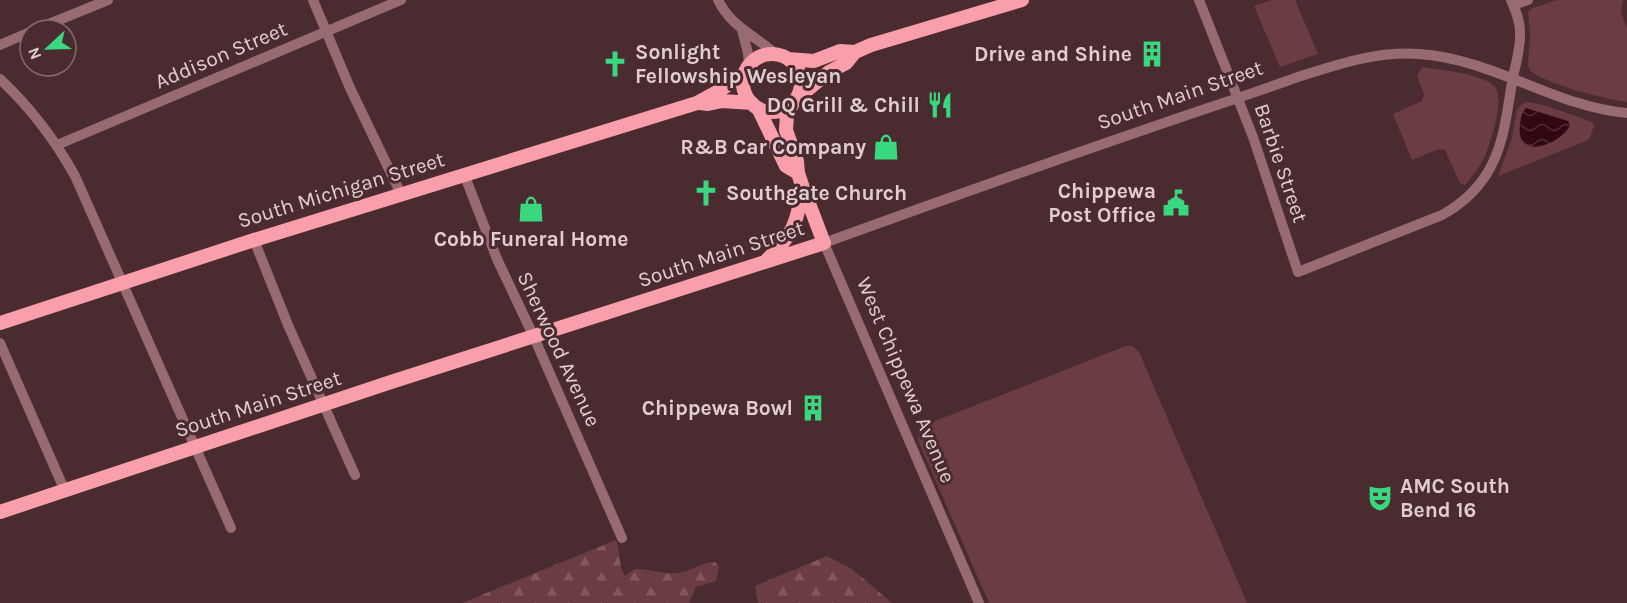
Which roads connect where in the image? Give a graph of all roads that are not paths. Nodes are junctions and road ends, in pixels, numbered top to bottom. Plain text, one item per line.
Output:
1 (108, 0) edge
2 (313, 0) edge
3 (401, 0) edge
4 (718, 0) edge
5 (1022, 0) edge
6 (1199, 0) edge
7 (1528, 0) edge
8 (1512, 2) edge
9 (64, 18) edge
10 (742, 30) junction
11 (326, 32) junction
12 (18, 37) edge
13 (0, 45) edge
14 (855, 52) junction
15 (782, 57) junction
16 (747, 70) junction
17 (1513, 77) junction
18 (0, 79) edge
19 (1238, 98) junction
20 (794, 102) junction
21 (697, 103) junction
22 (755, 106) junction
23 (1627, 113) edge
24 (57, 145) junction
25 (798, 173) junction
26 (464, 174) junction
27 (803, 188) junction
28 (401, 194) junction
29 (254, 240) junction
30 (824, 243) junction
31 (764, 263) junction
32 (122, 283) junction
33 (0, 323) edge
34 (533, 336) junction
35 (0, 343) edge
36 (324, 405) junction
37 (196, 447) junction
38 (355, 475) dead end
39 (65, 491) junction
40 (0, 512) edge
41 (231, 528) dead end
42 (621, 538) dead end
43 (979, 603) edge

1 - 9 street
2 - 11 street
3 - 11 street, Addison Street
4 - 10 street
5 - 14 main road
6 - 19 street, Barbie Street
7 - 8 street
8 - 17 street
10 - 15 street
10 - 16 street
11 - 24 street, Addison Street
11 - 28 street
12 - 13 street
14 - 15 main road
14 - 20 main road
15 - 16 main road
15 - 20 main road
16 - 21 main road, South Michigan Street
16 - 22 main road
17 - 19 street, South Main Street
17 - 19 street, Barbie Street
17 - 23 street, South Main Street
18 - 24 street
19 - 30 street, South Main Street
20 - 22 main road
20 - 25 main road, West Chippewa Avenue
21 - 22 main road, South Michigan Street
21 - 26 main road, South Michigan Street
22 - 25 main road, West Chippewa Avenue
24 - 32 street
25 - 27 main road, West Chippewa Avenue
26 - 28 main road, South Michigan Street
26 - 34 street, Sherwood Avenue
27 - 30 main road, West Chippewa Avenue
27 - 31 main road
28 - 29 main road, South Michigan Street
29 - 32 main road, South Michigan Street
29 - 36 street
30 - 31 main road, South Main Street
30 - 43 street, West Chippewa Avenue
31 - 34 main road, South Main Street
32 - 33 main road, South Michigan Street
32 - 37 street
34 - 36 main road, South Main Street
34 - 42 street, Sherwood Avenue
35 - 39 street
36 - 37 main road, South Main Street
36 - 38 street
37 - 39 main road, South Main Street
37 - 41 street
39 - 40 main road, South Main Street

